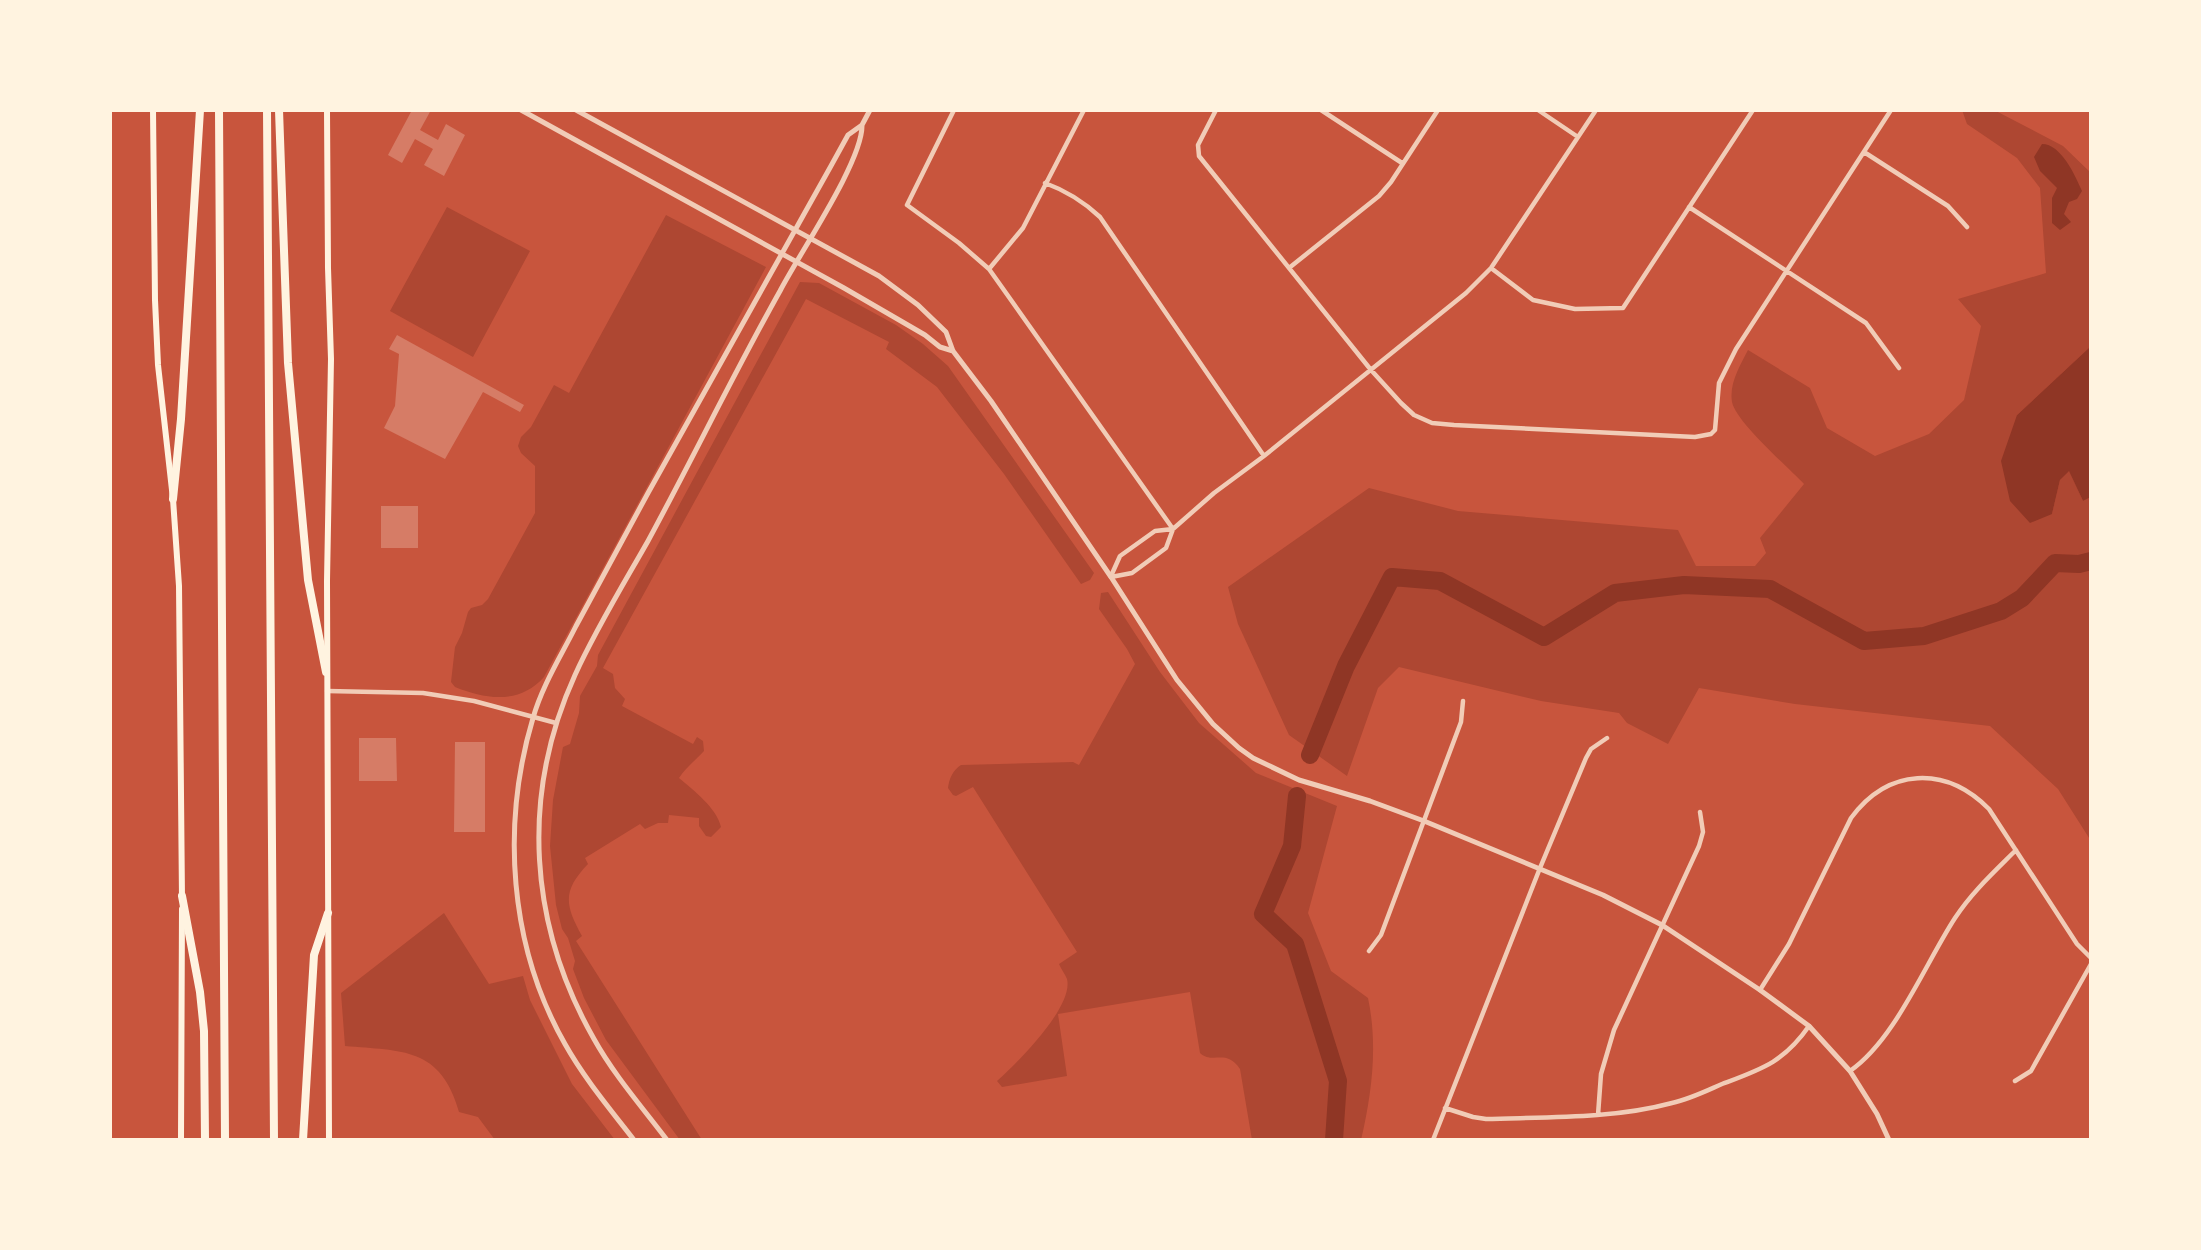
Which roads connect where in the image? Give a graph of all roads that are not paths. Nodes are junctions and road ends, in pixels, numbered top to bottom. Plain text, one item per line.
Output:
1 (153, 110) edge
2 (200, 110) edge
3 (219, 110) edge
4 (267, 110) edge
5 (279, 110) edge
6 (327, 110) edge
7 (521, 110) edge
8 (576, 110) edge
9 (870, 110) edge
10 (954, 110) edge
11 (1084, 110) edge
12 (1216, 110) edge
13 (1321, 110) edge
14 (1438, 110) edge
15 (1538, 110) edge
16 (1596, 110) edge
17 (1753, 110) edge
18 (1891, 110) edge
19 (862, 125) junction
20 (1578, 137) junction
21 (1864, 152) junction
22 (1402, 164) junction
23 (1045, 183) junction
24 (1689, 207) junction
25 (1966, 227) dead end
26 (795, 229) junction
27 (810, 238) junction
28 (780, 255) junction
29 (795, 262) junction
30 (1289, 268) junction
31 (1492, 268) junction
32 (989, 269) junction
33 (1785, 271) junction
34 (953, 351) junction
35 (1899, 368) dead end
36 (1371, 370) junction
37 (1264, 456) junction
38 (173, 499) junction
39 (1174, 529) junction
40 (1111, 577) junction
41 (326, 672) junction
42 (326, 691) junction
43 (1464, 701) dead end
44 (533, 716) junction
45 (556, 723) junction
46 (1607, 738) dead end
47 (1700, 812) dead end
48 (1424, 821) junction
49 (2016, 850) junction
50 (1540, 868) junction
51 (182, 896) junction
52 (328, 913) junction
53 (1662, 925) junction
54 (1369, 951) dead end
55 (2091, 958) edge
56 (2091, 964) edge
57 (1759, 990) junction
58 (1809, 1026) junction
59 (1850, 1072) junction
60 (2015, 1081) dead end
61 (1445, 1108) junction
62 (1598, 1115) junction
63 (181, 1140) edge
64 (205, 1140) edge
65 (225, 1140) edge
66 (274, 1140) edge
67 (303, 1140) edge
68 (329, 1140) edge
69 (634, 1140) edge
70 (667, 1140) edge
71 (1433, 1140) edge
72 (1889, 1140) edge

1 - 38 main road
2 - 38 highway
3 - 65 highway
4 - 66 highway
5 - 41 highway
6 - 41 main road
7 - 28 street
8 - 26 street
9 - 19 street
10 - 32 street
11 - 23 street
12 - 30 street
13 - 22 street
14 - 22 street
15 - 20 street
16 - 20 street
17 - 24 street
18 - 21 street
19 - 26 street
19 - 27 street
20 - 31 street
21 - 25 street
21 - 33 street
22 - 30 street
23 - 32 street
23 - 37 street
24 - 31 street
24 - 33 street
26 - 27 street
26 - 28 street
27 - 29 street
27 - 34 street
28 - 29 street
28 - 44 street
29 - 34 street
29 - 45 street
30 - 36 street
31 - 36 street
32 - 39 street
33 - 35 street
33 - 36 street
34 - 40 street
36 - 37 street
37 - 39 street
38 - 51 main road
39 - 40 street
39 - 40 street
40 - 48 street
41 - 42 main road
42 - 44 street
42 - 52 main road
43 - 48 street
44 - 45 street
44 - 69 street
45 - 70 street
46 - 50 street
47 - 53 street
48 - 50 street
48 - 54 street
49 - 55 street
49 - 57 street
49 - 59 street
50 - 53 street
50 - 61 street
51 - 63 main road
51 - 64 highway
52 - 67 highway
52 - 68 main road
53 - 57 street
53 - 62 street
56 - 60 street
57 - 58 street
58 - 59 street
58 - 62 street
59 - 72 street
61 - 62 street
61 - 71 street

